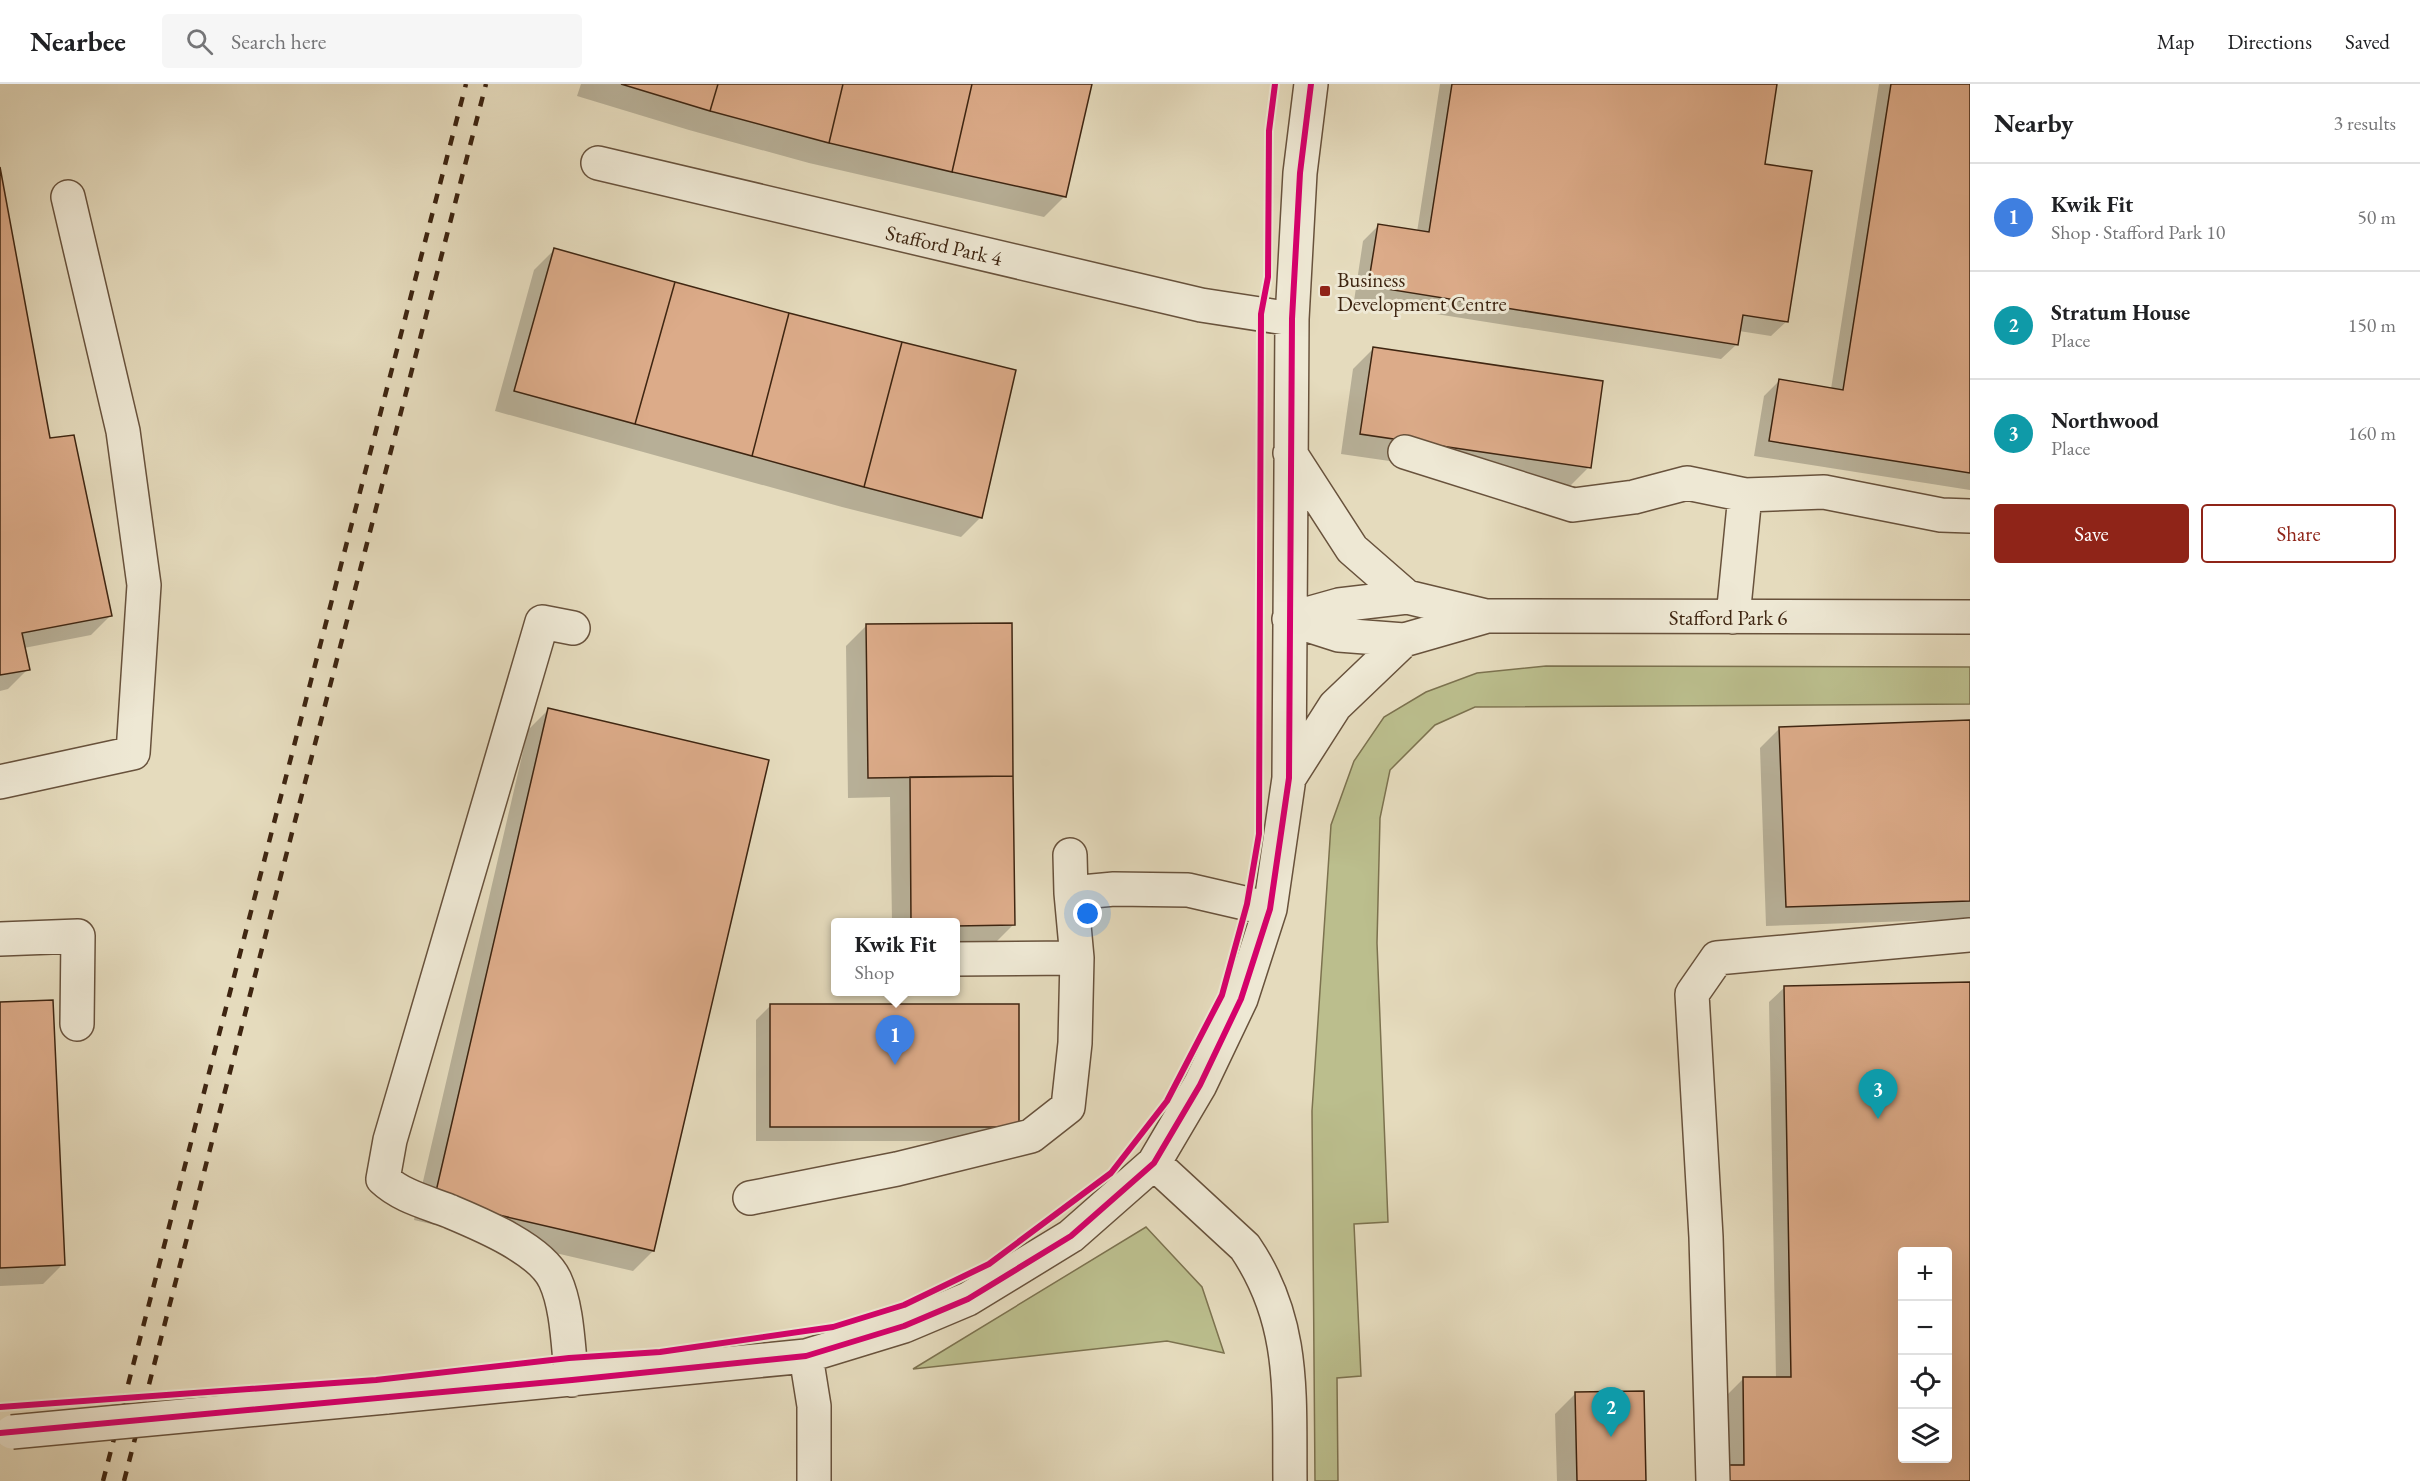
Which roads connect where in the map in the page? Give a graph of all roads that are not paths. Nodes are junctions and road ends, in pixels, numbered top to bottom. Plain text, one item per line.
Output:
1 (1311, 84) edge
2 (598, 163) dead end
3 (68, 197) dead end
4 (1292, 319) junction
5 (1405, 452) dead end
6 (1290, 453) junction
7 (1744, 495) junction
8 (1970, 516) edge
9 (1407, 597) junction
10 (1486, 616) junction
11 (1733, 617) junction
12 (1970, 617) edge
13 (1289, 619) junction
14 (573, 628) dead end
15 (1404, 640) junction
16 (1289, 778) junction
17 (0, 782) edge
18 (1070, 855) dead end
19 (1071, 893) junction
20 (1270, 909) junction
21 (1970, 935) edge
22 (0, 939) edge
23 (1077, 958) junction
24 (960, 959) edge
25 (77, 1024) dead end
26 (1154, 1163) junction
27 (750, 1198) dead end
28 (806, 1356) junction
29 (572, 1380) junction
30 (6, 1433) edge
31 (814, 1481) edge
32 (1290, 1481) edge
33 (1713, 1481) edge

1 - 4 street
2 - 4 street, Stafford Park 4
3 - 17 street
4 - 6 street
5 - 7 street
6 - 9 street
6 - 13 street
7 - 8 street
7 - 11 street
9 - 10 street
9 - 13 street
10 - 11 street, Stafford Park 6
10 - 15 street
11 - 12 street, Stafford Park 6
13 - 15 street
13 - 16 street
14 - 29 street
15 - 16 street
16 - 20 street
18 - 19 street
19 - 20 street
19 - 23 street
20 - 26 street
21 - 33 street
22 - 25 street
23 - 24 street
23 - 27 street
26 - 28 street
26 - 32 street
28 - 29 street
28 - 31 street
29 - 30 street, bridge

